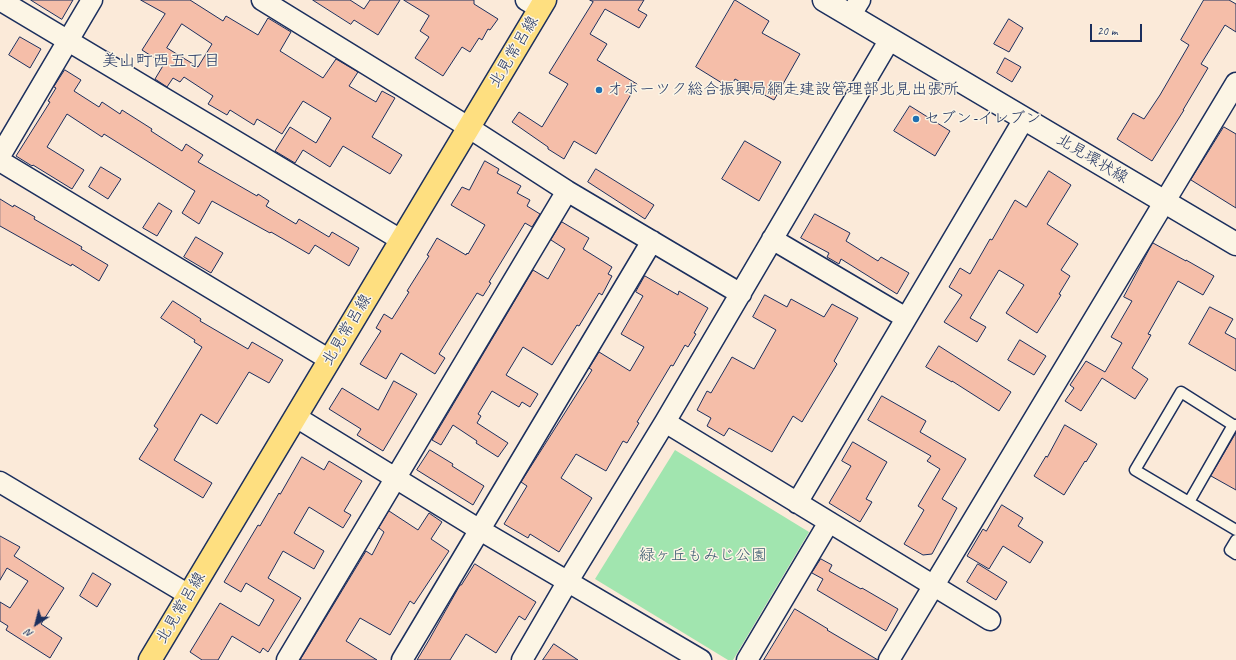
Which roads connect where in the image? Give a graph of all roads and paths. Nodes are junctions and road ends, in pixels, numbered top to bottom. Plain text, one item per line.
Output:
1 (0, 0) edge
2 (92, 0) edge
3 (262, 0) edge
4 (824, 0) edge
5 (537, 3) edge
6 (855, 8) edge
7 (890, 39) junction
8 (68, 40) junction
9 (1236, 83) edge
10 (1231, 103) edge
11 (1024, 119) junction
12 (468, 128) junction
13 (0, 156) edge
14 (0, 161) edge
15 (567, 191) junction
16 (1164, 202) junction
17 (772, 239) junction
18 (401, 240) junction
19 (652, 241) junction
20 (1236, 244) edge
21 (742, 294) junction
22 (906, 318) junction
23 (330, 360) junction
24 (296, 417) junction
25 (665, 422) junction
26 (1235, 425) edge
27 (396, 478) junction
28 (1, 485) edge
29 (1189, 502) junction
30 (798, 503) junction
31 (829, 522) junction
32 (480, 530) junction
33 (1236, 530) edge
34 (1236, 540) edge
35 (1236, 554) edge
36 (568, 581) junction
37 (934, 586) junction
38 (189, 595) junction
39 (990, 620) dead end
40 (150, 660) edge
41 (287, 660) edge
42 (402, 660) edge
43 (522, 660) edge
44 (701, 660) edge
45 (747, 660) edge
46 (889, 660) edge

1 - 8 street
2 - 8 street
3 - 12 street
4 - 6 main road, 北見環状線
5 - 12 main road, 北見常呂線
6 - 7 main road, 北見環状線
7 - 11 main road, 北見環状線
7 - 17 street
8 - 13 street
8 - 18 street
9 - 10 street
10 - 16 street
11 - 16 main road, 北見環状線
11 - 22 street
12 - 15 street
12 - 18 main road, 北見常呂線
14 - 23 street
15 - 19 street
15 - 27 street
16 - 20 main road, 北見環状線
16 - 37 street
17 - 21 street
17 - 22 street
18 - 23 main road, 北見常呂線
19 - 21 street
19 - 32 street
21 - 25 street
22 - 30 street
23 - 24 main road, 北見常呂線
24 - 27 street
24 - 38 main road, 北見常呂線
25 - 30 street
25 - 36 street
26 - 29 lane
26 - 29 lane
27 - 32 street
27 - 41 street
28 - 38 street
29 - 33 lane
30 - 31 street
31 - 37 street
31 - 45 street
32 - 36 street
32 - 42 street
34 - 35 lane
36 - 43 street
36 - 44 street
37 - 39 street
37 - 46 street
38 - 40 main road, 北見常呂線

